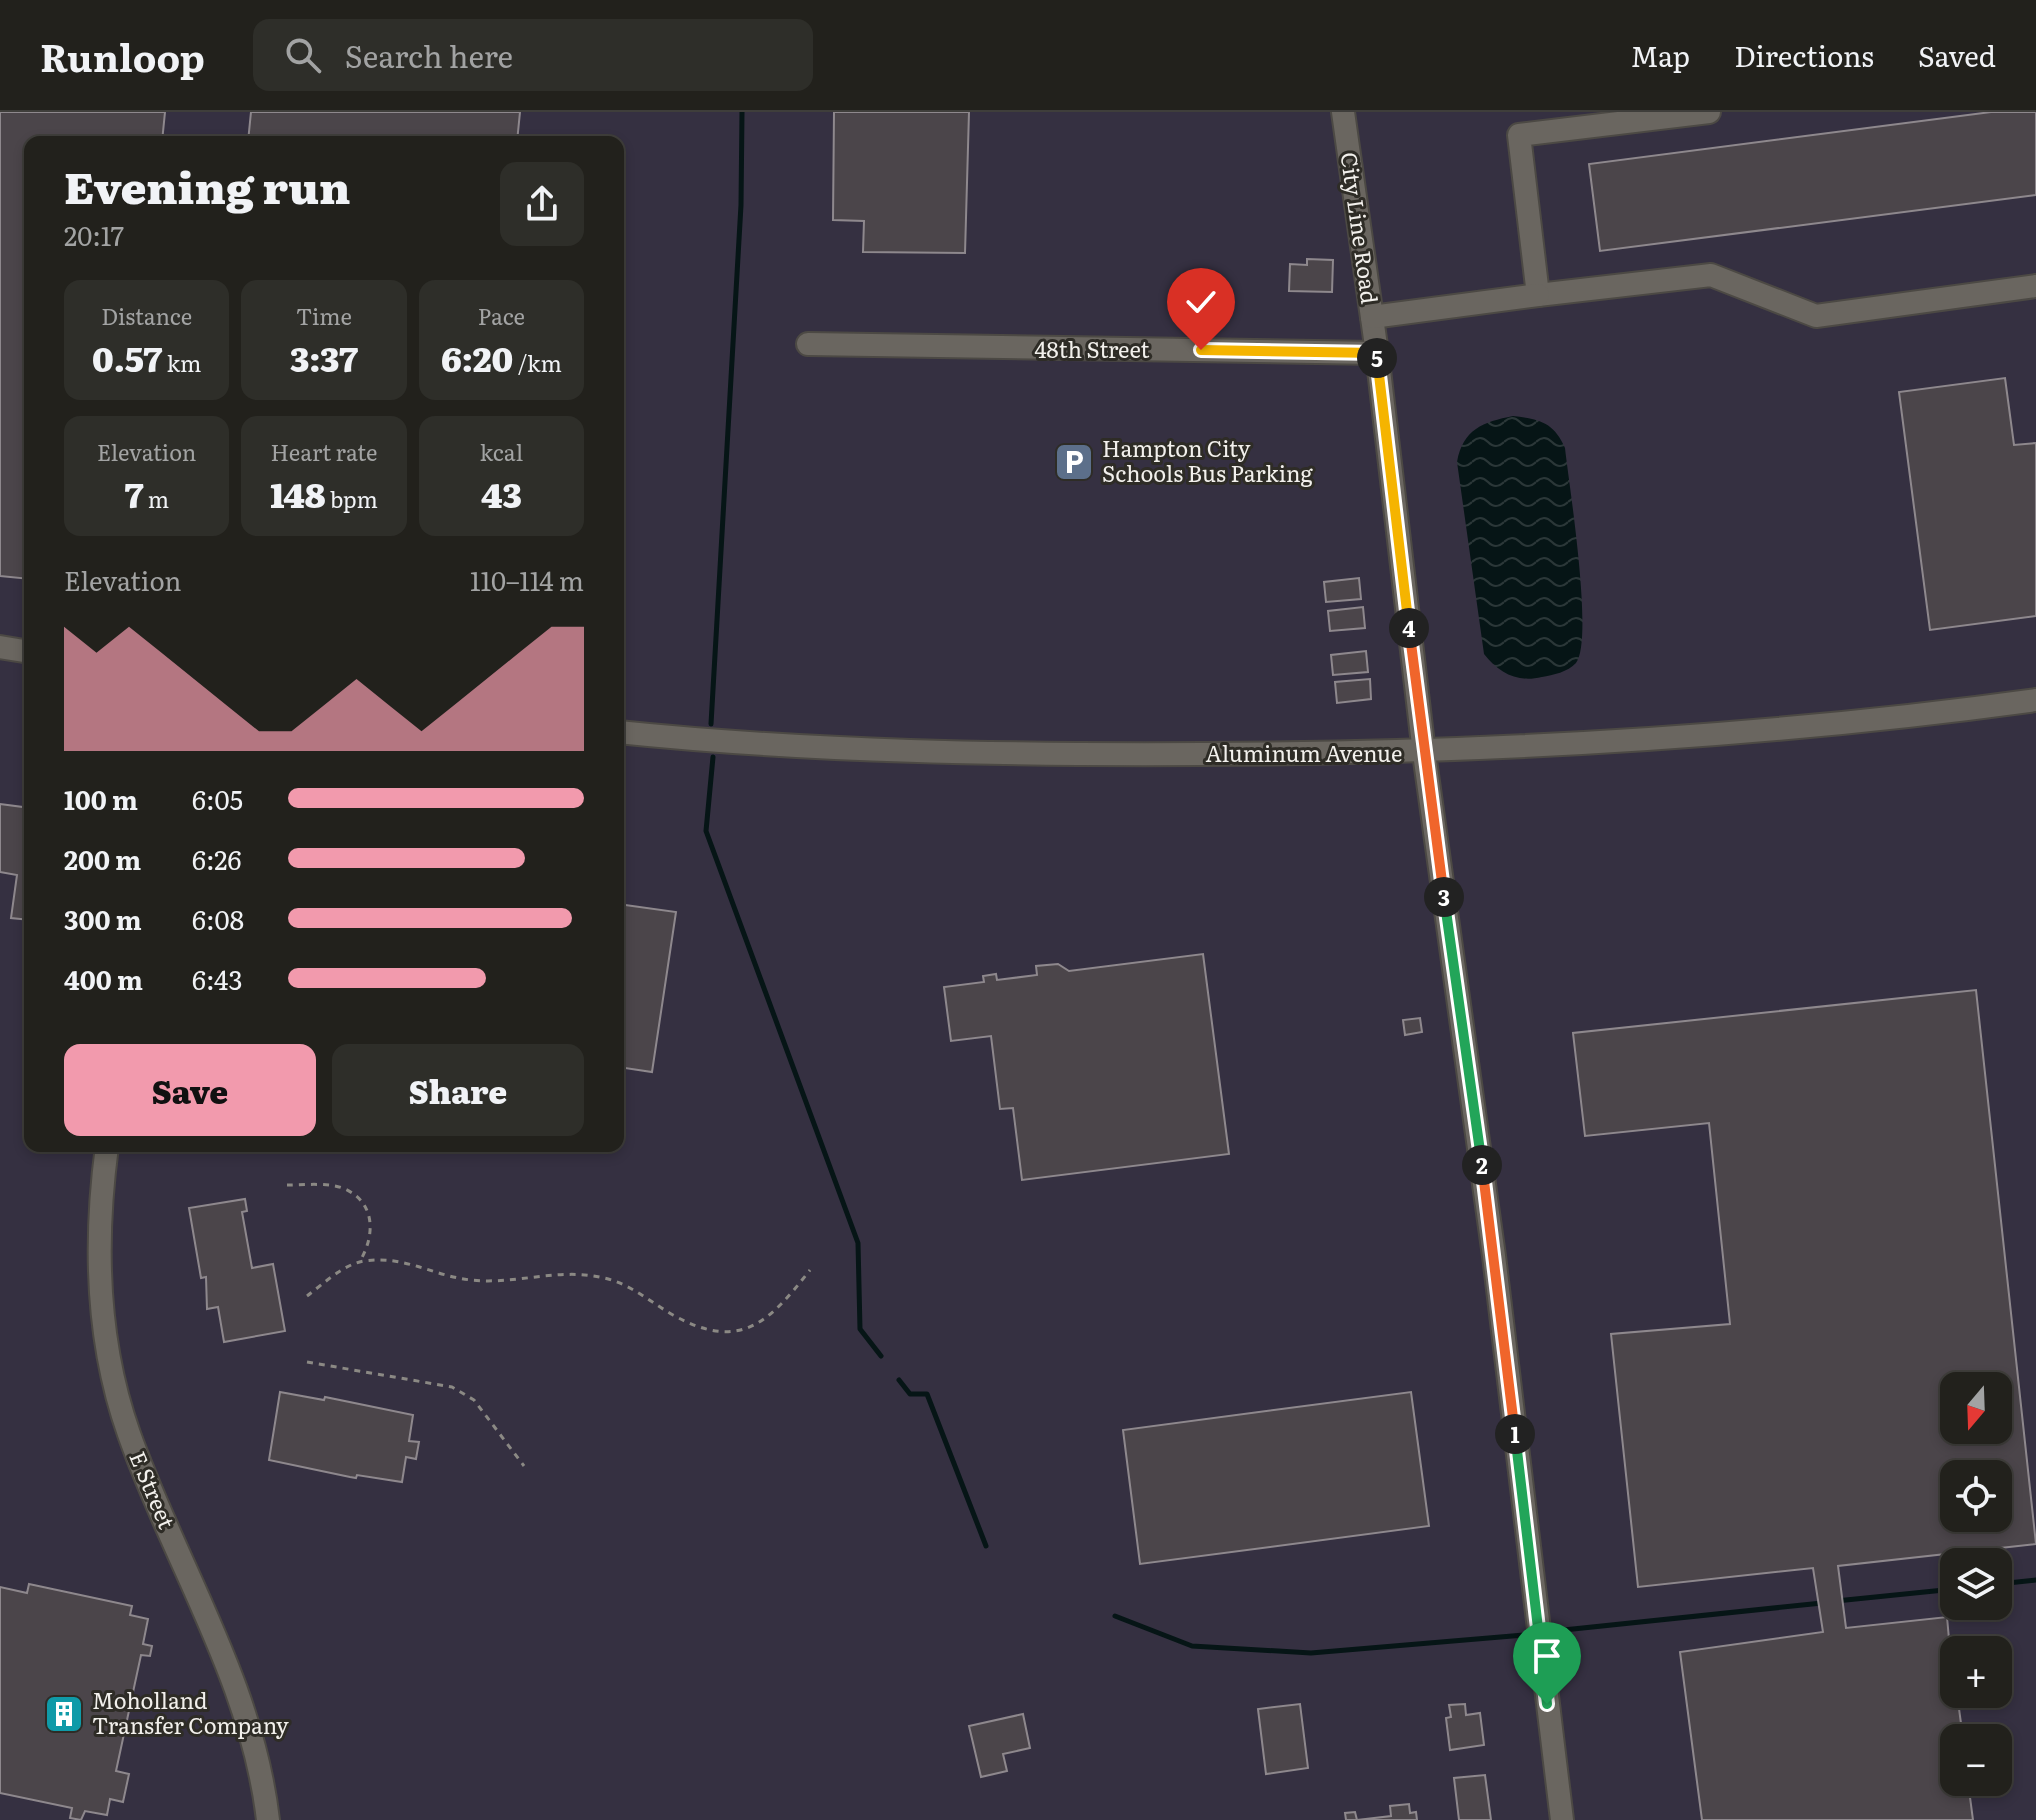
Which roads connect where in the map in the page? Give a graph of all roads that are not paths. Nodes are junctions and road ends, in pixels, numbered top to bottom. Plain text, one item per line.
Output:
1 (1343, 112) edge
2 (1709, 112) edge
3 (2036, 286) edge
4 (1538, 295) junction
5 (1372, 317) junction
6 (808, 344) dead end
7 (1377, 353) junction
8 (0, 647) edge
9 (24, 651) edge
10 (2036, 700) edge
11 (624, 733) edge
12 (1424, 753) junction
13 (106, 1152) edge
14 (268, 1820) edge
15 (1562, 1820) edge

1 - 5 street, City Line Road
2 - 4 street
3 - 4 street
4 - 5 street
5 - 7 street, City Line Road
6 - 7 street, 48th Street
7 - 12 street, City Line Road
8 - 9 street
10 - 12 street, Aluminum Avenue
11 - 12 street, Aluminum Avenue
12 - 15 street, City Line Road
13 - 14 street, E Street

